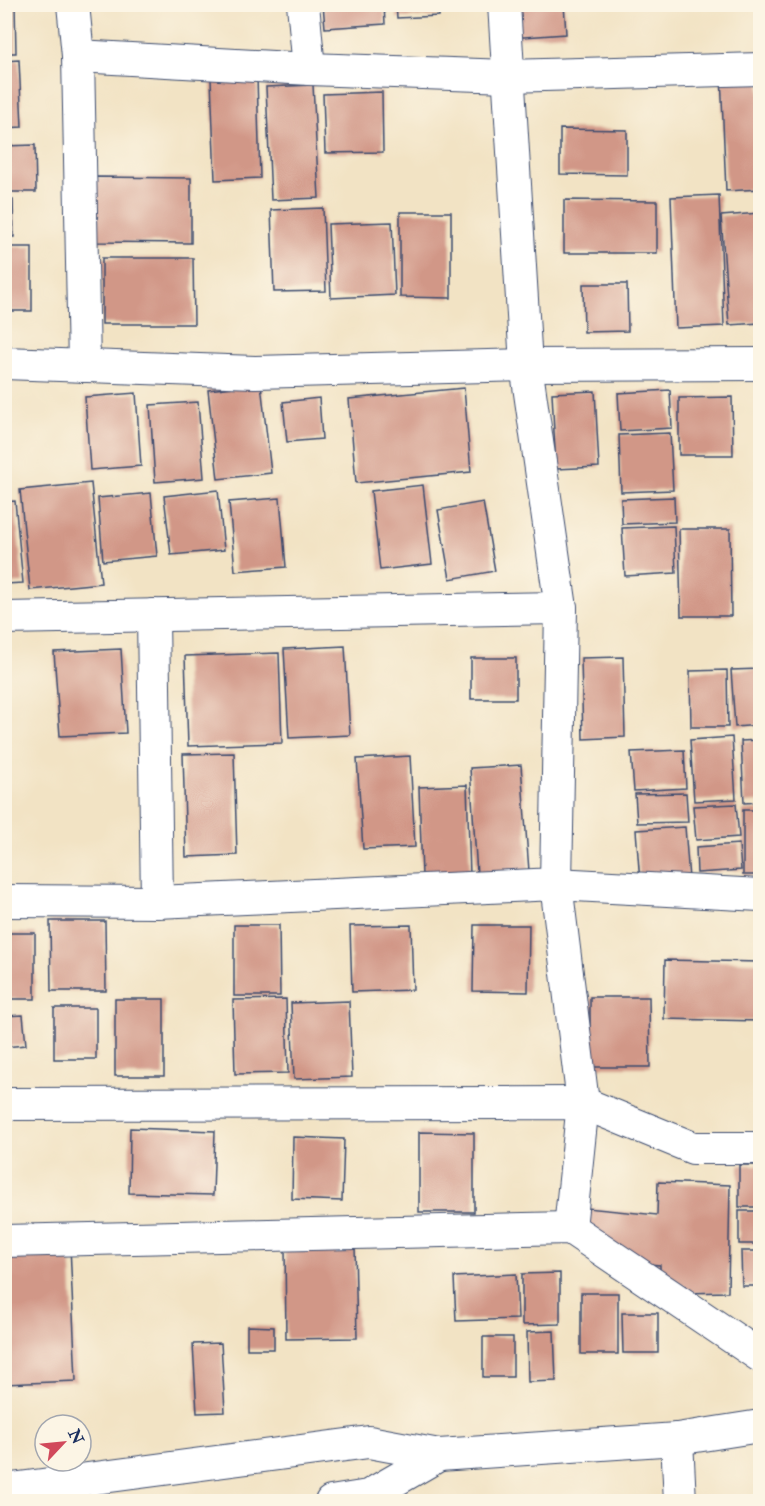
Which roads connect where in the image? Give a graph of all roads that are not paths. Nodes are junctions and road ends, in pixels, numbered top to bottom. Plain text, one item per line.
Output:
1 (73, 4) edge
2 (303, 4) edge
3 (504, 4) edge
4 (78, 56) junction
5 (309, 69) junction
6 (760, 69) edge
7 (508, 76) junction
8 (4, 363) edge
9 (760, 364) edge
10 (84, 366) junction
11 (525, 366) junction
12 (561, 608) junction
13 (153, 615) junction
14 (4, 618) edge
15 (556, 884) junction
16 (760, 894) edge
17 (4, 901) edge
18 (157, 902) junction
19 (583, 1103) junction
20 (4, 1104) edge
21 (760, 1148) edge
22 (570, 1228) junction
23 (4, 1241) edge
24 (760, 1356) edge
25 (760, 1426) edge
26 (677, 1440) junction
27 (440, 1455) junction
28 (4, 1490) edge
29 (331, 1502) edge
30 (680, 1502) edge

1 - 4 street
2 - 5 street
3 - 7 street
4 - 5 street
4 - 10 street
5 - 7 street
6 - 7 street
7 - 11 street
8 - 10 street
9 - 11 street
10 - 11 street
11 - 12 street
12 - 13 street
12 - 15 street
13 - 14 street
13 - 18 street
15 - 16 street
15 - 18 street
15 - 19 street
17 - 18 street
19 - 20 street
19 - 21 street
19 - 22 street
22 - 23 street
22 - 24 street
25 - 26 street
26 - 27 street
26 - 30 street
27 - 28 street
27 - 29 street

